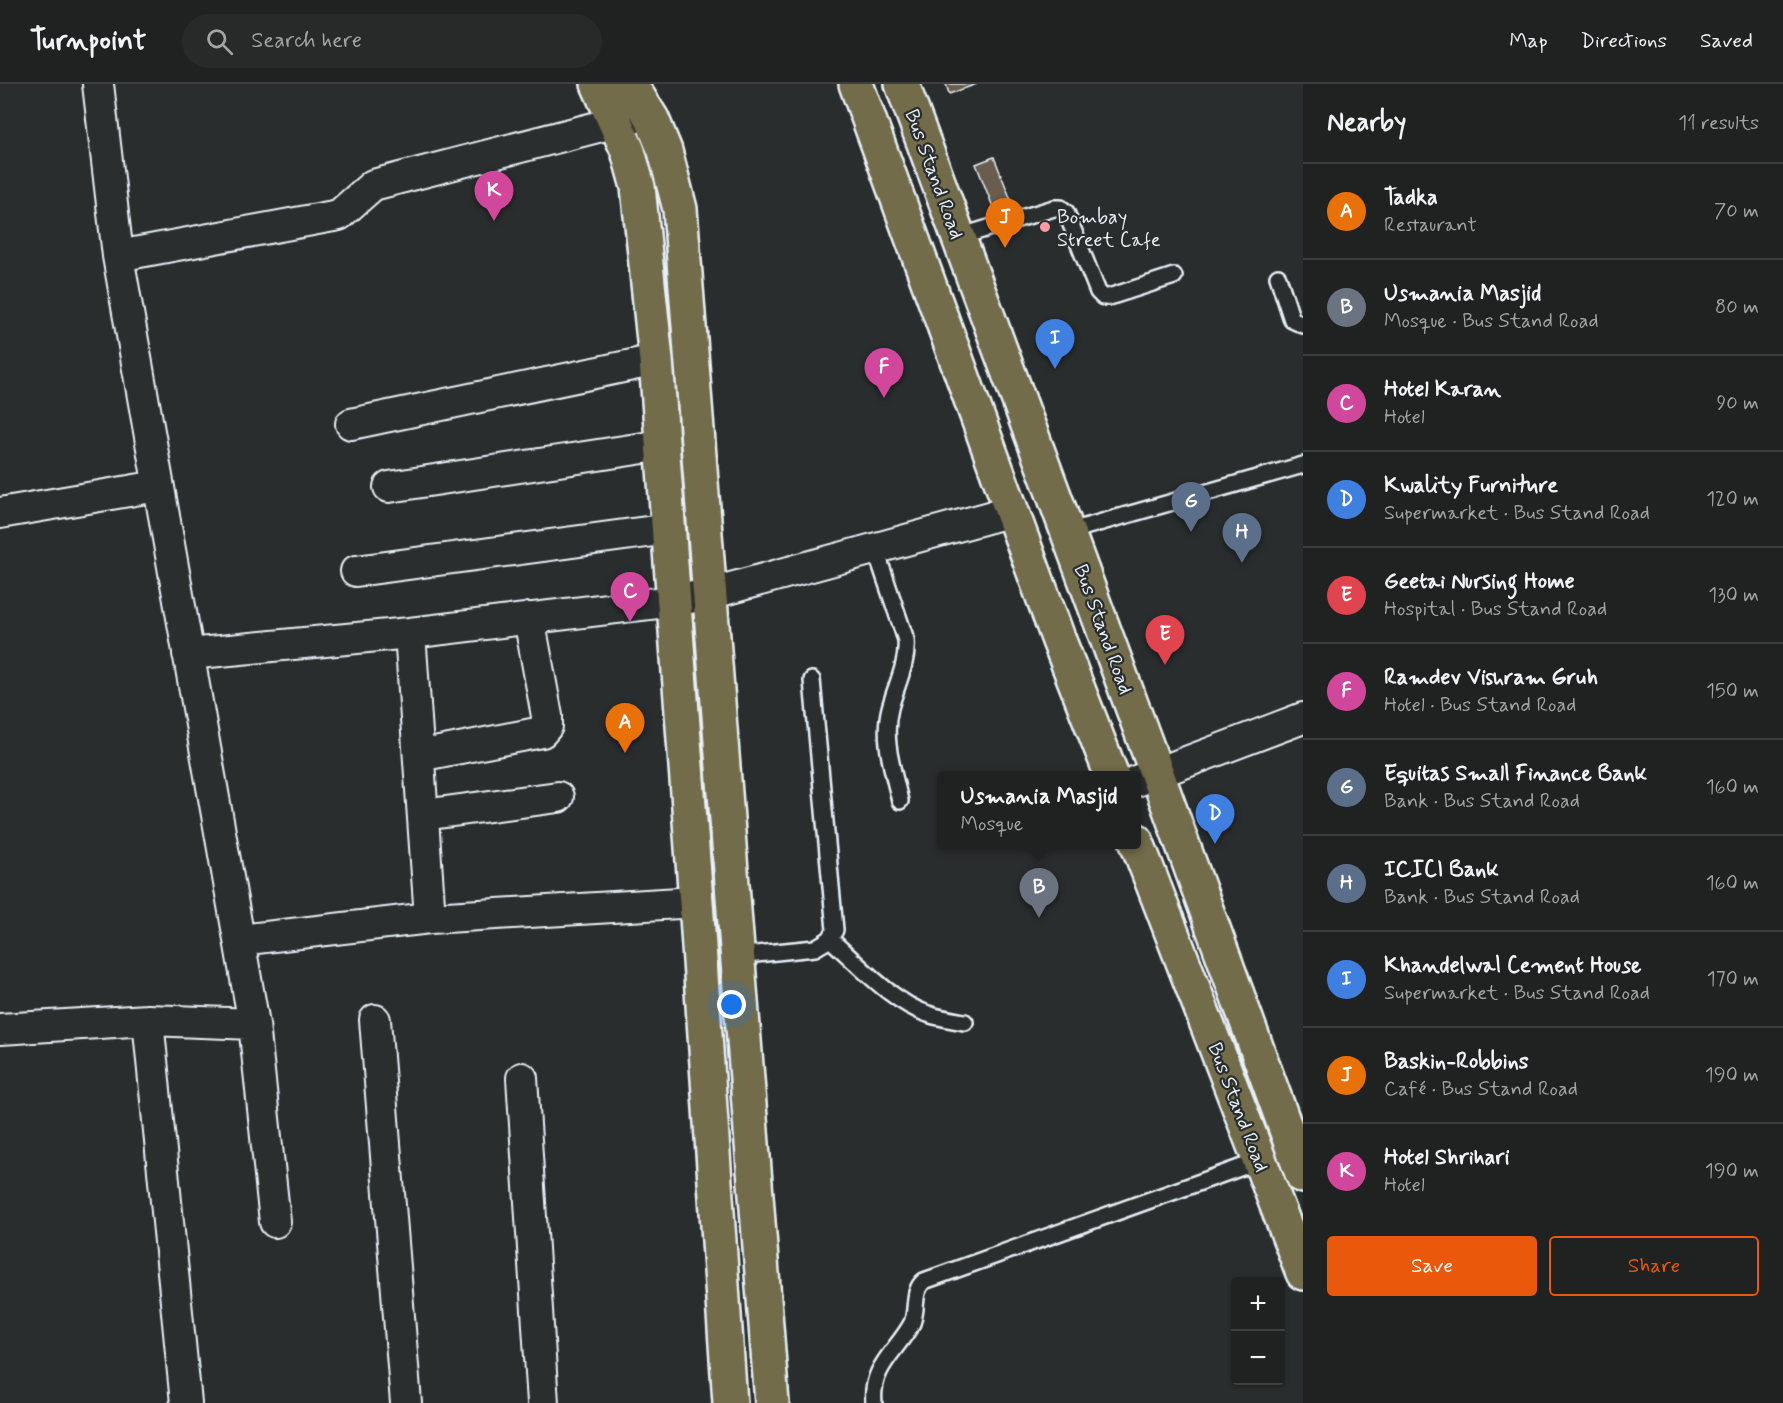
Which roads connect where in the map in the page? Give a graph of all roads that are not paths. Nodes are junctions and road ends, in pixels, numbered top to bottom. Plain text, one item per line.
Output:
1 (98, 84) edge
2 (598, 84) edge
3 (630, 84) edge
4 (856, 84) edge
5 (902, 84) edge
6 (649, 114) junction
7 (616, 123) junction
8 (959, 237) junction
9 (118, 256) junction
10 (1174, 276) dead end
11 (1278, 277) dead end
12 (1303, 326) edge
13 (656, 360) junction
14 (351, 424) dead end
15 (663, 445) junction
16 (1303, 465) edge
17 (158, 486) junction
18 (389, 487) dead end
19 (1012, 511) junction
20 (0, 513) edge
21 (669, 530) junction
22 (1068, 532) junction
23 (875, 548) junction
24 (356, 571) dead end
25 (709, 594) junction
26 (674, 601) junction
27 (529, 618) junction
28 (410, 633) junction
29 (188, 654) junction
30 (812, 680) dead end
31 (1303, 718) edge
32 (419, 756) junction
33 (1110, 771) edge
34 (1147, 777) edge
35 (558, 797) dead end
36 (900, 801) dead end
37 (423, 815) junction
38 (1140, 849) edge
39 (696, 902) junction
40 (430, 918) junction
41 (830, 939) junction
42 (239, 940) junction
43 (737, 956) junction
44 (148, 1020) junction
45 (375, 1020) dead end
46 (965, 1022) dead end
47 (254, 1024) junction
48 (0, 1029) edge
49 (522, 1078) dead end
50 (1259, 1161) junction
51 (1303, 1176) edge
52 (275, 1221) dead end
53 (1303, 1273) edge
54 (186, 1403) edge
55 (406, 1403) edge
56 (543, 1403) edge
57 (730, 1403) edge
58 (769, 1403) edge
59 (874, 1403) edge

1 - 9 street
2 - 7 main road
3 - 6 main road
4 - 19 main road
5 - 8 main road, Bus Stand Road
6 - 7 street
6 - 25 main road
7 - 9 street
7 - 13 main road
8 - 10 lane
8 - 22 main road, Bus Stand Road
9 - 17 street
11 - 12 lane
13 - 14 street
13 - 15 main road
15 - 18 street
15 - 21 main road
16 - 22 lane
17 - 20 street
17 - 29 street
19 - 23 street
19 - 33 main road
21 - 24 street
21 - 26 main road
22 - 34 main road, Bus Stand Road
23 - 25 street
23 - 36 lane
25 - 26 street
25 - 43 main road
26 - 27 street
26 - 39 main road
27 - 28 street
27 - 32 street
28 - 29 street
28 - 32 street
29 - 42 street
30 - 41 lane
31 - 34 street
32 - 37 street
34 - 51 main road, Bus Stand Road
35 - 37 street
37 - 40 street
38 - 50 main road, Bus Stand Road
39 - 40 street
39 - 57 main road
40 - 42 street
41 - 43 lane
41 - 46 lane
42 - 47 street
43 - 58 main road
44 - 47 street
44 - 48 street
44 - 54 street
45 - 55 street
47 - 52 street
49 - 56 street
50 - 53 main road, Bus Stand Road
50 - 59 lane

